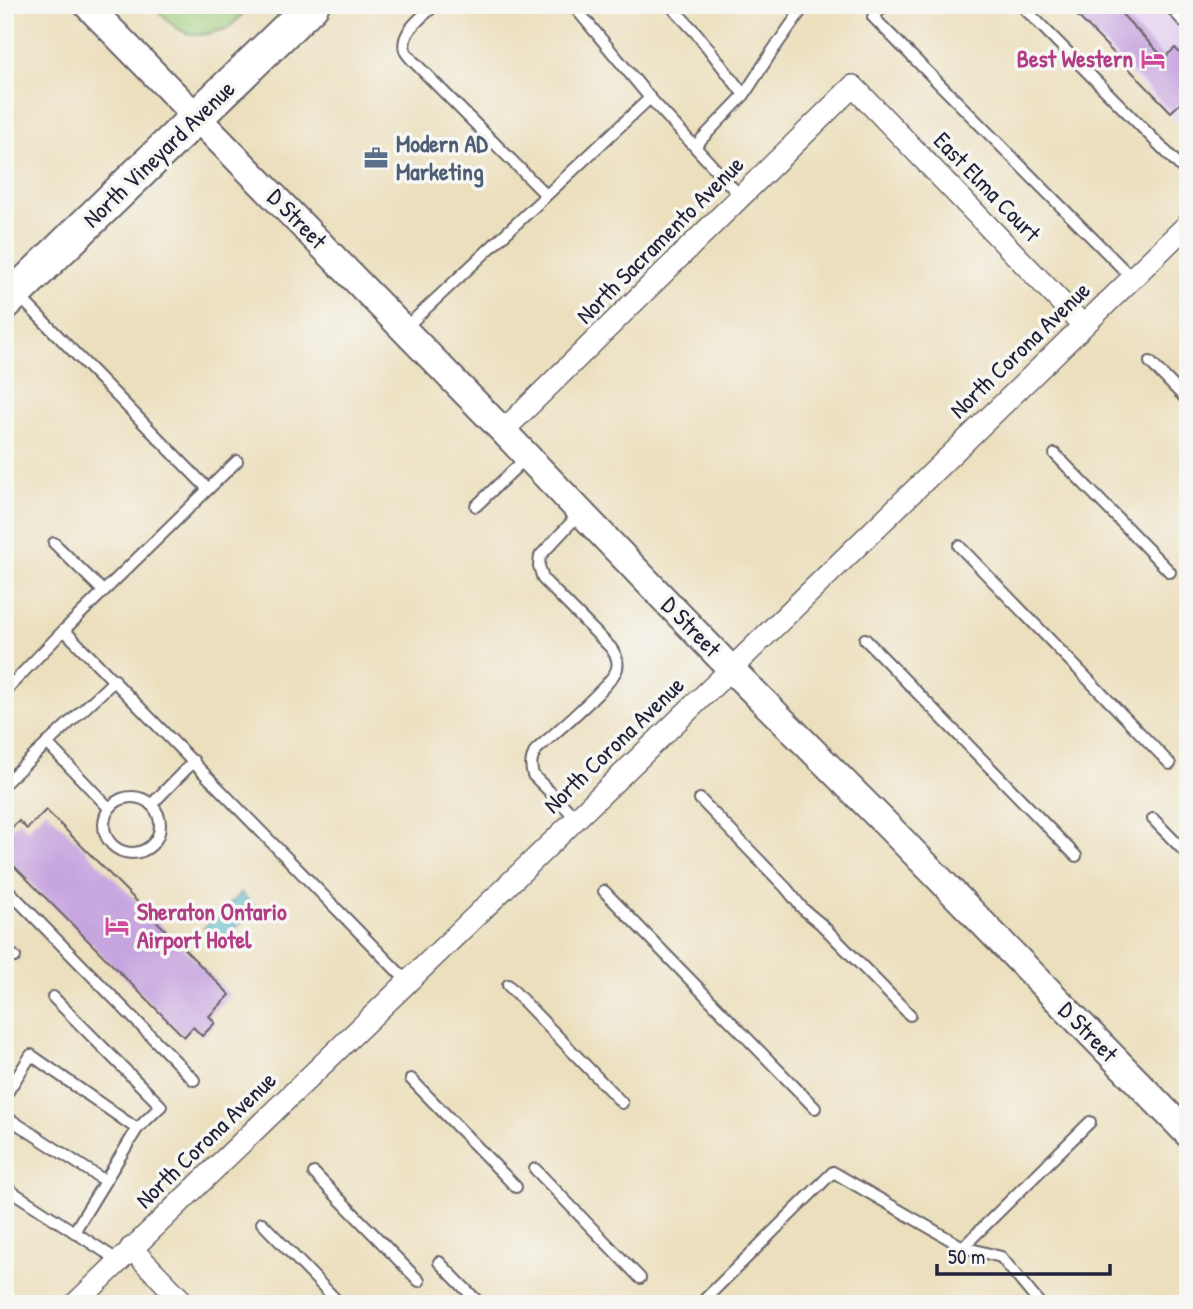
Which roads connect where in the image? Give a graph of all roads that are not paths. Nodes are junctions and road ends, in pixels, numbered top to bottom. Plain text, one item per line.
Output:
1 (87, 5) edge
2 (312, 5) edge
3 (435, 5) edge
4 (573, 5) edge
5 (670, 5) edge
6 (805, 5) edge
7 (885, 5) edge
8 (1021, 5) edge
9 (1168, 5) edge
10 (1188, 26) edge
11 (853, 86) joint
12 (744, 95) junction
13 (650, 98) junction
14 (197, 117) junction
15 (695, 146) junction
16 (1188, 174) edge
17 (546, 195) junction
18 (741, 197) junction
19 (1188, 224) edge
20 (1132, 278) junction
21 (10, 298) edge
22 (1083, 325) junction
23 (404, 329) junction
24 (1150, 362) dead end
25 (1188, 401) edge
26 (503, 431) junction
27 (1055, 454) dead end
28 (528, 457) junction
29 (236, 461) dead end
30 (208, 489) junction
31 (477, 506) dead end
32 (581, 512) junction
33 (54, 543) dead end
34 (959, 546) dead end
35 (1170, 572) dead end
36 (103, 592) junction
37 (64, 630) junction
38 (865, 639) dead end
39 (731, 669) junction
40 (115, 680) junction
41 (5, 691) edge
42 (47, 743) junction
43 (194, 761) junction
44 (1170, 764) dead end
45 (5, 783) edge
46 (700, 799) dead end
47 (151, 805) junction
48 (109, 808) junction
49 (576, 818) junction
50 (1153, 819) dead end
51 (1188, 838) edge
52 (1179, 846) junction
53 (1188, 855) edge
54 (1076, 856) dead end
55 (5, 887) edge
56 (604, 891) dead end
57 (5, 949) edge
58 (15, 957) dead end
59 (407, 981) junction
60 (508, 985) dead end
61 (53, 997) dead end
62 (910, 1016) dead end
63 (411, 1079) dead end
64 (194, 1080) dead end
65 (5, 1096) edge
66 (622, 1103) dead end
67 (814, 1108) dead end
68 (5, 1116) edge
69 (1090, 1122) dead end
70 (137, 1129) junction
71 (1188, 1135) edge
72 (535, 1169) dead end
73 (314, 1173) dead end
74 (105, 1181) junction
75 (5, 1187) edge
76 (516, 1187) dead end
77 (262, 1223) dead end
78 (74, 1232) junction
79 (963, 1247) junction
80 (125, 1255) junction
81 (439, 1262) dead end
82 (640, 1278) dead end
83 (419, 1281) dead end
84 (75, 1304) edge
85 (185, 1304) edge
86 (340, 1304) edge
87 (480, 1304) edge
88 (700, 1304) edge
89 (1040, 1304) edge

1 - 14 street, D Street
2 - 14 main road, North Vineyard Avenue
3 - 17 lane
4 - 13 lane
5 - 12 lane
6 - 12 lane
7 - 20 lane
8 - 16 lane
9 - 10 lane
11 - 18 street, North Sacramento Avenue
11 - 22 street, East Elma Court
12 - 15 lane
13 - 15 lane
13 - 17 lane
14 - 21 main road, North Vineyard Avenue
14 - 23 street, D Street
15 - 18 lane
17 - 23 lane
18 - 26 street, North Sacramento Avenue
19 - 20 street, North Corona Avenue
20 - 22 street, North Corona Avenue
21 - 30 lane
22 - 39 street, North Corona Avenue
23 - 26 street, D Street
24 - 25 lane
26 - 28 street, D Street
27 - 35 lane
28 - 31 lane
28 - 32 street, D Street
29 - 30 lane
30 - 36 lane
32 - 39 street, D Street
32 - 49 lane
33 - 36 lane
34 - 44 lane
36 - 37 lane
37 - 40 lane
37 - 41 lane
38 - 54 lane
39 - 49 street, North Corona Avenue
39 - 71 street, D Street
40 - 42 lane
40 - 43 lane
42 - 45 lane
42 - 48 lane
43 - 47 lane
43 - 59 lane
46 - 62 lane
47 - 48 lane
47 - 48 lane
49 - 59 street, North Corona Avenue
50 - 52 lane
51 - 52 lane
52 - 53 lane
55 - 64 lane
56 - 67 lane
57 - 58 lane
59 - 80 street, North Corona Avenue
60 - 66 lane
61 - 70 lane
63 - 76 lane
65 - 70 lane
68 - 74 lane
69 - 79 lane
70 - 74 lane
72 - 82 lane
73 - 83 lane
74 - 78 lane
75 - 78 lane
77 - 86 lane
78 - 80 lane
79 - 88 lane
79 - 89 lane
80 - 84 street, North Corona Avenue
80 - 85 street
81 - 87 lane

